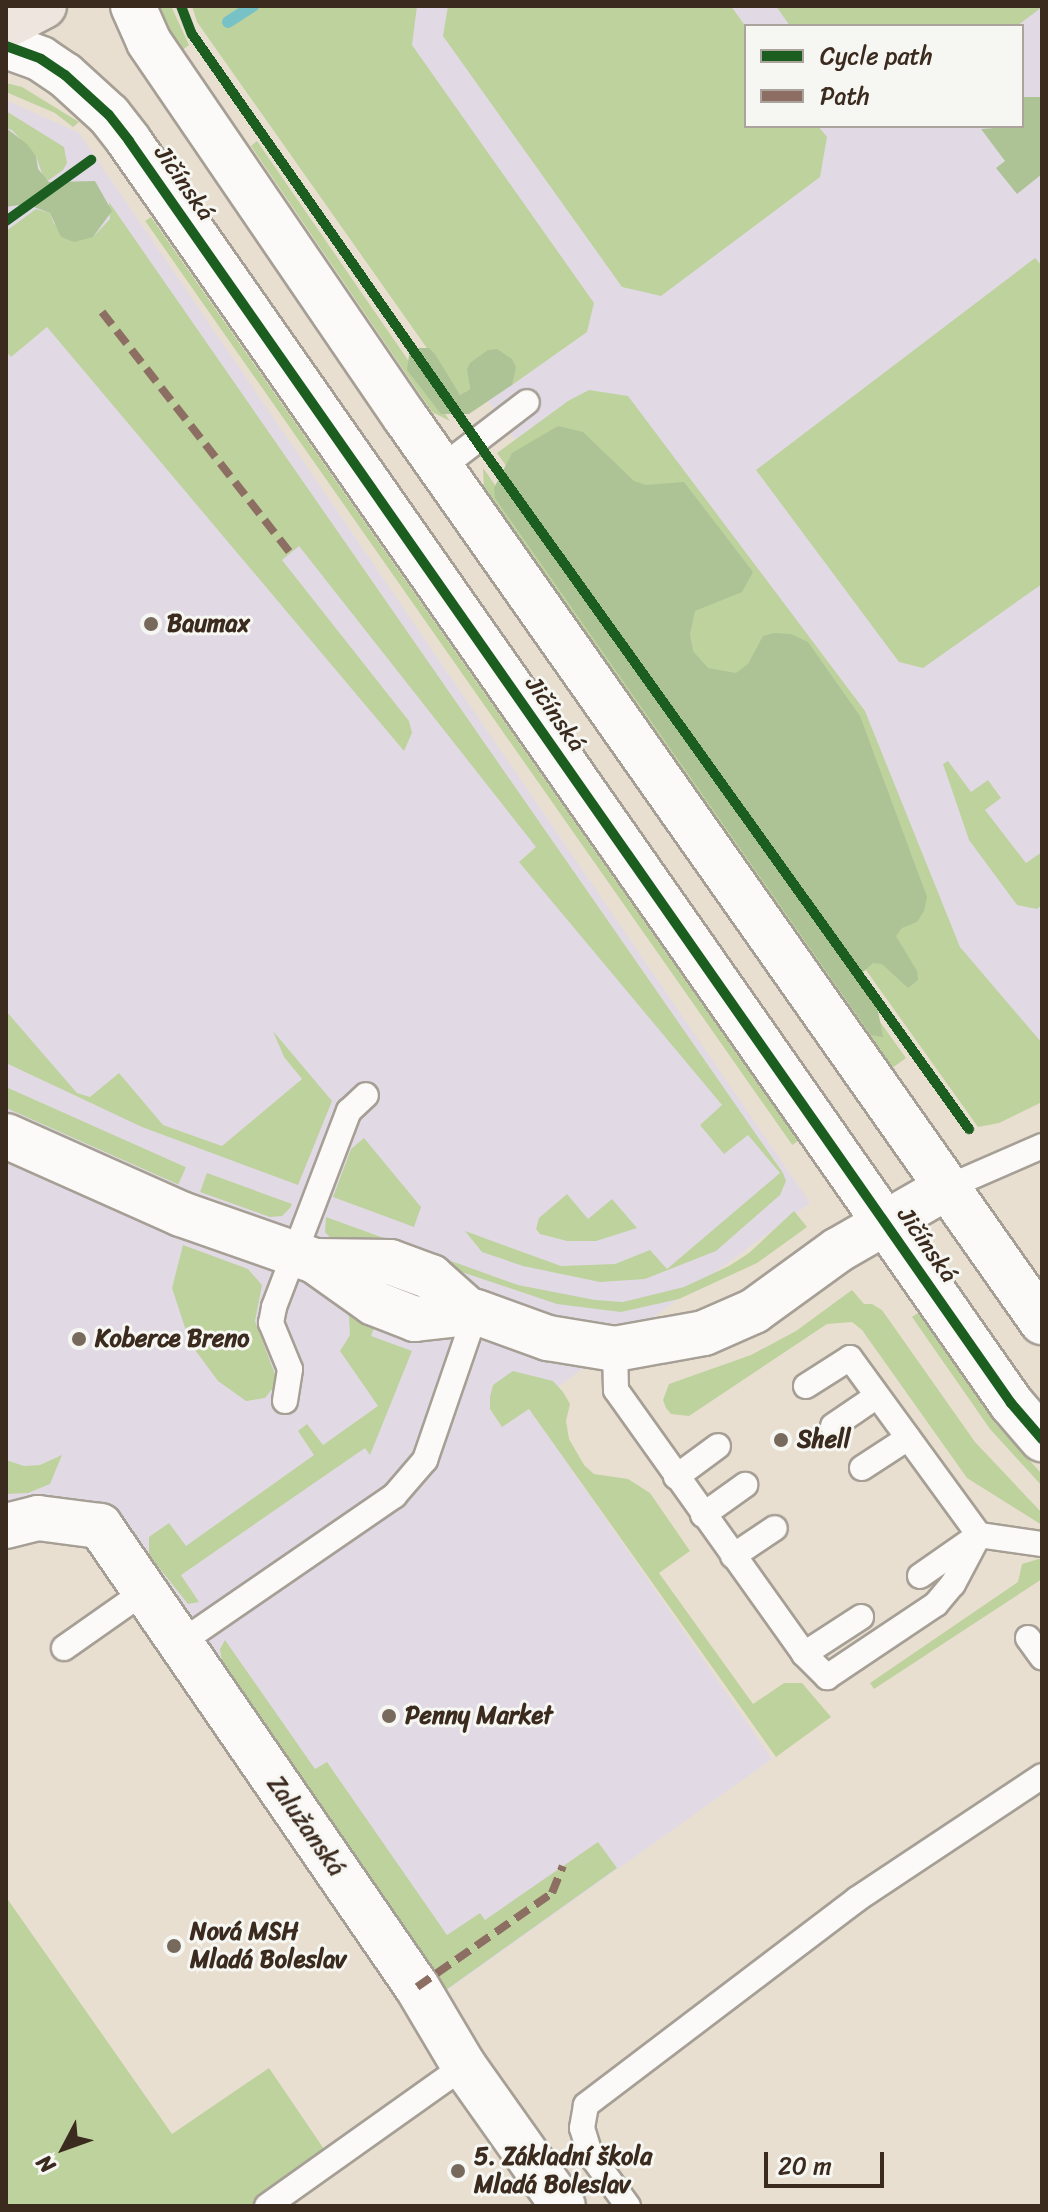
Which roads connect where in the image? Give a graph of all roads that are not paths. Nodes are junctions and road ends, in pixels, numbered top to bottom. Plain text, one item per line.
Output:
1 (44, 6) edge
2 (133, 6) edge
3 (6, 26) edge
4 (6, 46) edge
5 (527, 402) dead end
6 (441, 468) junction
7 (366, 1095) dead end
8 (6, 1136) edge
9 (1042, 1146) edge
10 (946, 1188) junction
11 (886, 1223) junction
12 (304, 1257) junction
13 (473, 1312) junction
14 (1042, 1322) edge
15 (615, 1349) junction
16 (806, 1386) dead end
17 (877, 1396) junction
18 (285, 1401) dead end
19 (833, 1426) dead end
20 (908, 1438) junction
21 (1042, 1439) edge
22 (718, 1446) dead end
23 (862, 1468) dead end
24 (676, 1477) junction
25 (745, 1485) dead end
26 (703, 1515) junction
27 (6, 1526) edge
28 (775, 1528) dead end
29 (979, 1535) junction
30 (1042, 1544) edge
31 (733, 1556) junction
32 (920, 1576) dead end
33 (145, 1591) junction
34 (861, 1617) dead end
35 (180, 1643) junction
36 (64, 1648) dead end
37 (804, 1654) junction
38 (1042, 1776) edge
39 (464, 2066) junction
40 (267, 2206) edge
41 (563, 2206) edge
42 (628, 2206) edge

1 - 3 main road
2 - 6 street, Jičínská
4 - 11 street, Jičínská
5 - 6 lane
6 - 10 street, Jičínská
7 - 12 lane
8 - 12 street
9 - 10 lane
10 - 11 street
10 - 14 street, Jičínská
11 - 15 street
11 - 21 street, Jičínská
12 - 13 street
12 - 18 lane
13 - 15 street
13 - 35 lane
15 - 24 lane
16 - 17 lane
17 - 19 lane
17 - 20 lane
20 - 23 lane
20 - 29 lane
22 - 24 lane
24 - 26 lane
25 - 26 lane
26 - 31 lane
27 - 33 street, Zalužanská
28 - 31 lane
29 - 30 lane
29 - 32 lane
29 - 37 lane
31 - 37 lane
33 - 35 street, Zalužanská
33 - 36 lane
34 - 37 lane
35 - 39 street, Zalužanská
38 - 42 lane
39 - 40 lane
39 - 41 street, Zalužanská

